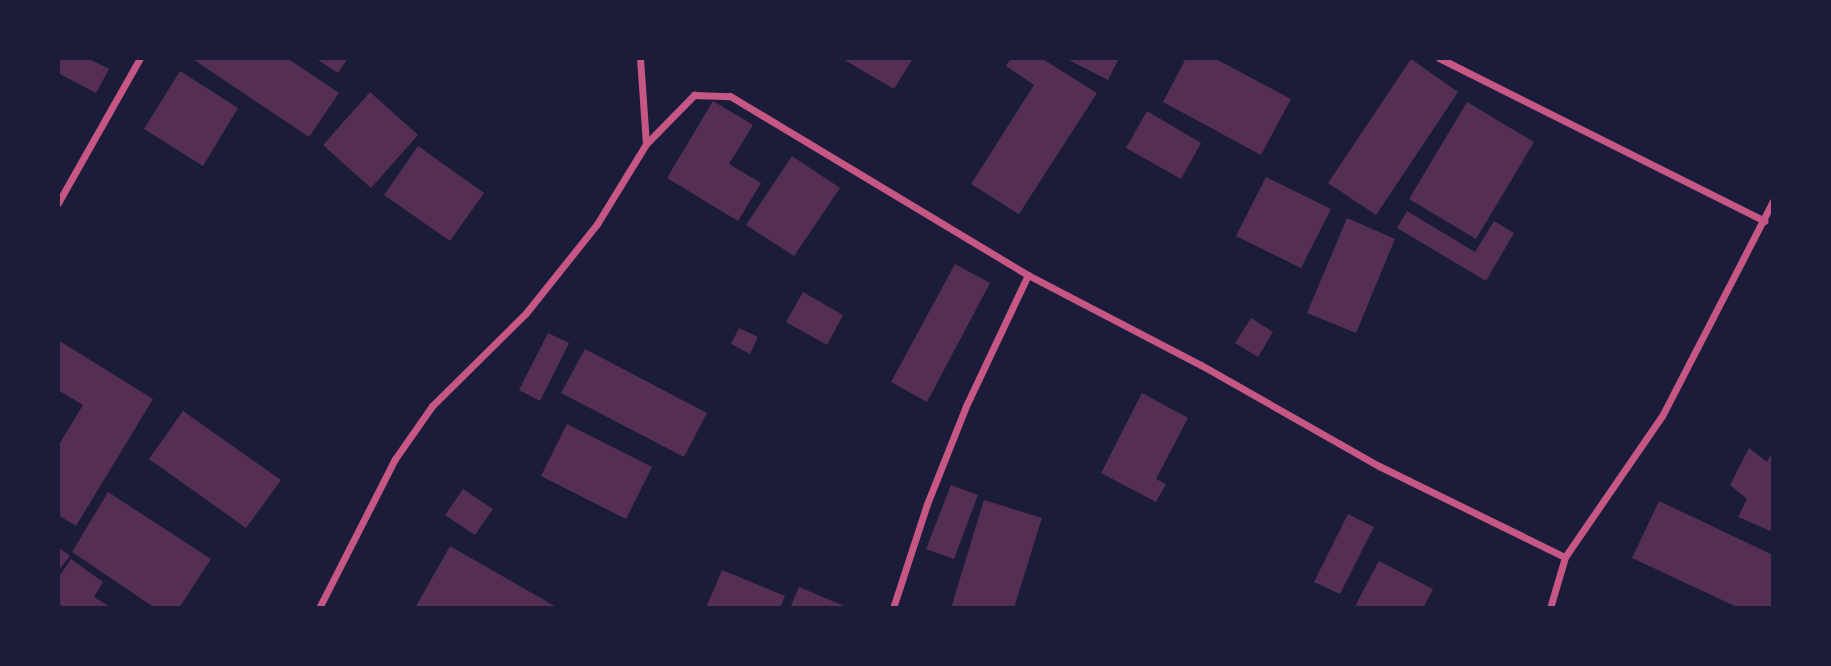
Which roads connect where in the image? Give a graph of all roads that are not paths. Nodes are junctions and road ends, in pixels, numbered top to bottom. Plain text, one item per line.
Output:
1 (140, 58) edge
2 (640, 58) edge
3 (1439, 58) edge
4 (646, 144) junction
5 (1773, 201) edge
6 (58, 203) edge
7 (1764, 221) junction
8 (1028, 275) junction
9 (1565, 557) junction
10 (319, 608) edge
11 (892, 608) edge
12 (1550, 608) edge

1 - 6 street
2 - 4 street
3 - 7 street
4 - 8 street
4 - 10 street
5 - 7 street
7 - 9 street
8 - 9 street
8 - 11 street
9 - 12 street

